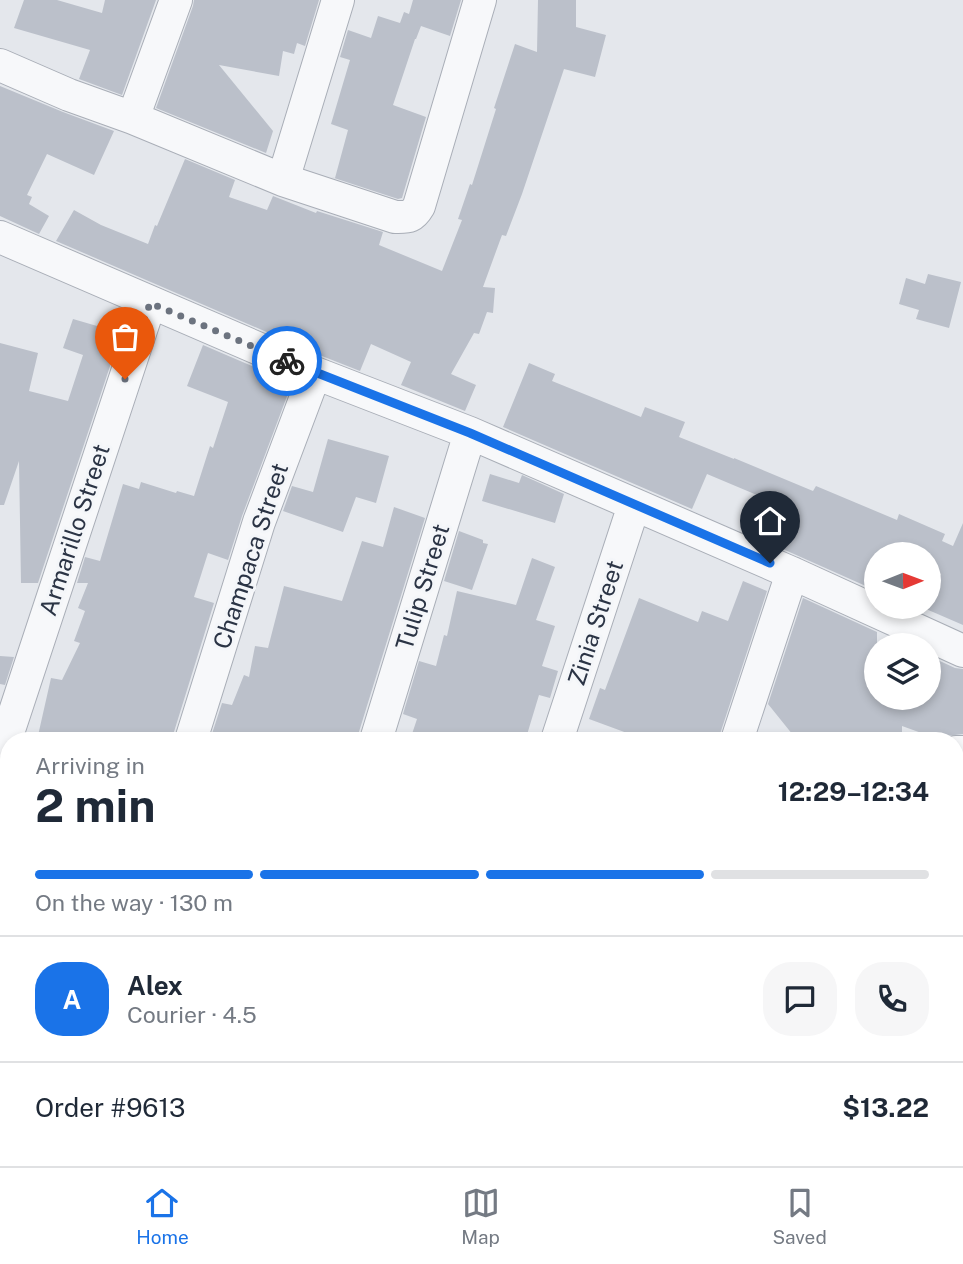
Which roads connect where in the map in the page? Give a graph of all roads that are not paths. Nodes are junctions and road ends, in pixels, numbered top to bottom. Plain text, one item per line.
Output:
1 (176, 0) edge
2 (338, 0) edge
3 (480, 0) edge
4 (0, 65) edge
5 (132, 118) junction
6 (283, 180) junction
7 (0, 237) edge
8 (150, 303) junction
9 (315, 373) junction
10 (470, 433) junction
11 (634, 505) junction
12 (792, 573) junction
13 (963, 651) edge
14 (8, 732) edge
15 (193, 732) edge
16 (378, 732) edge
17 (560, 732) edge
18 (740, 732) edge

1 - 5 street
2 - 6 street
3 - 6 street
4 - 5 street
5 - 6 street
7 - 8 street
8 - 9 street
8 - 14 street, Armarillo Street
9 - 10 street
9 - 15 street, Champaca Street
10 - 11 street
10 - 16 street, Tulip Street
11 - 12 street
11 - 17 street, Zinia Street
12 - 13 street
12 - 18 street

